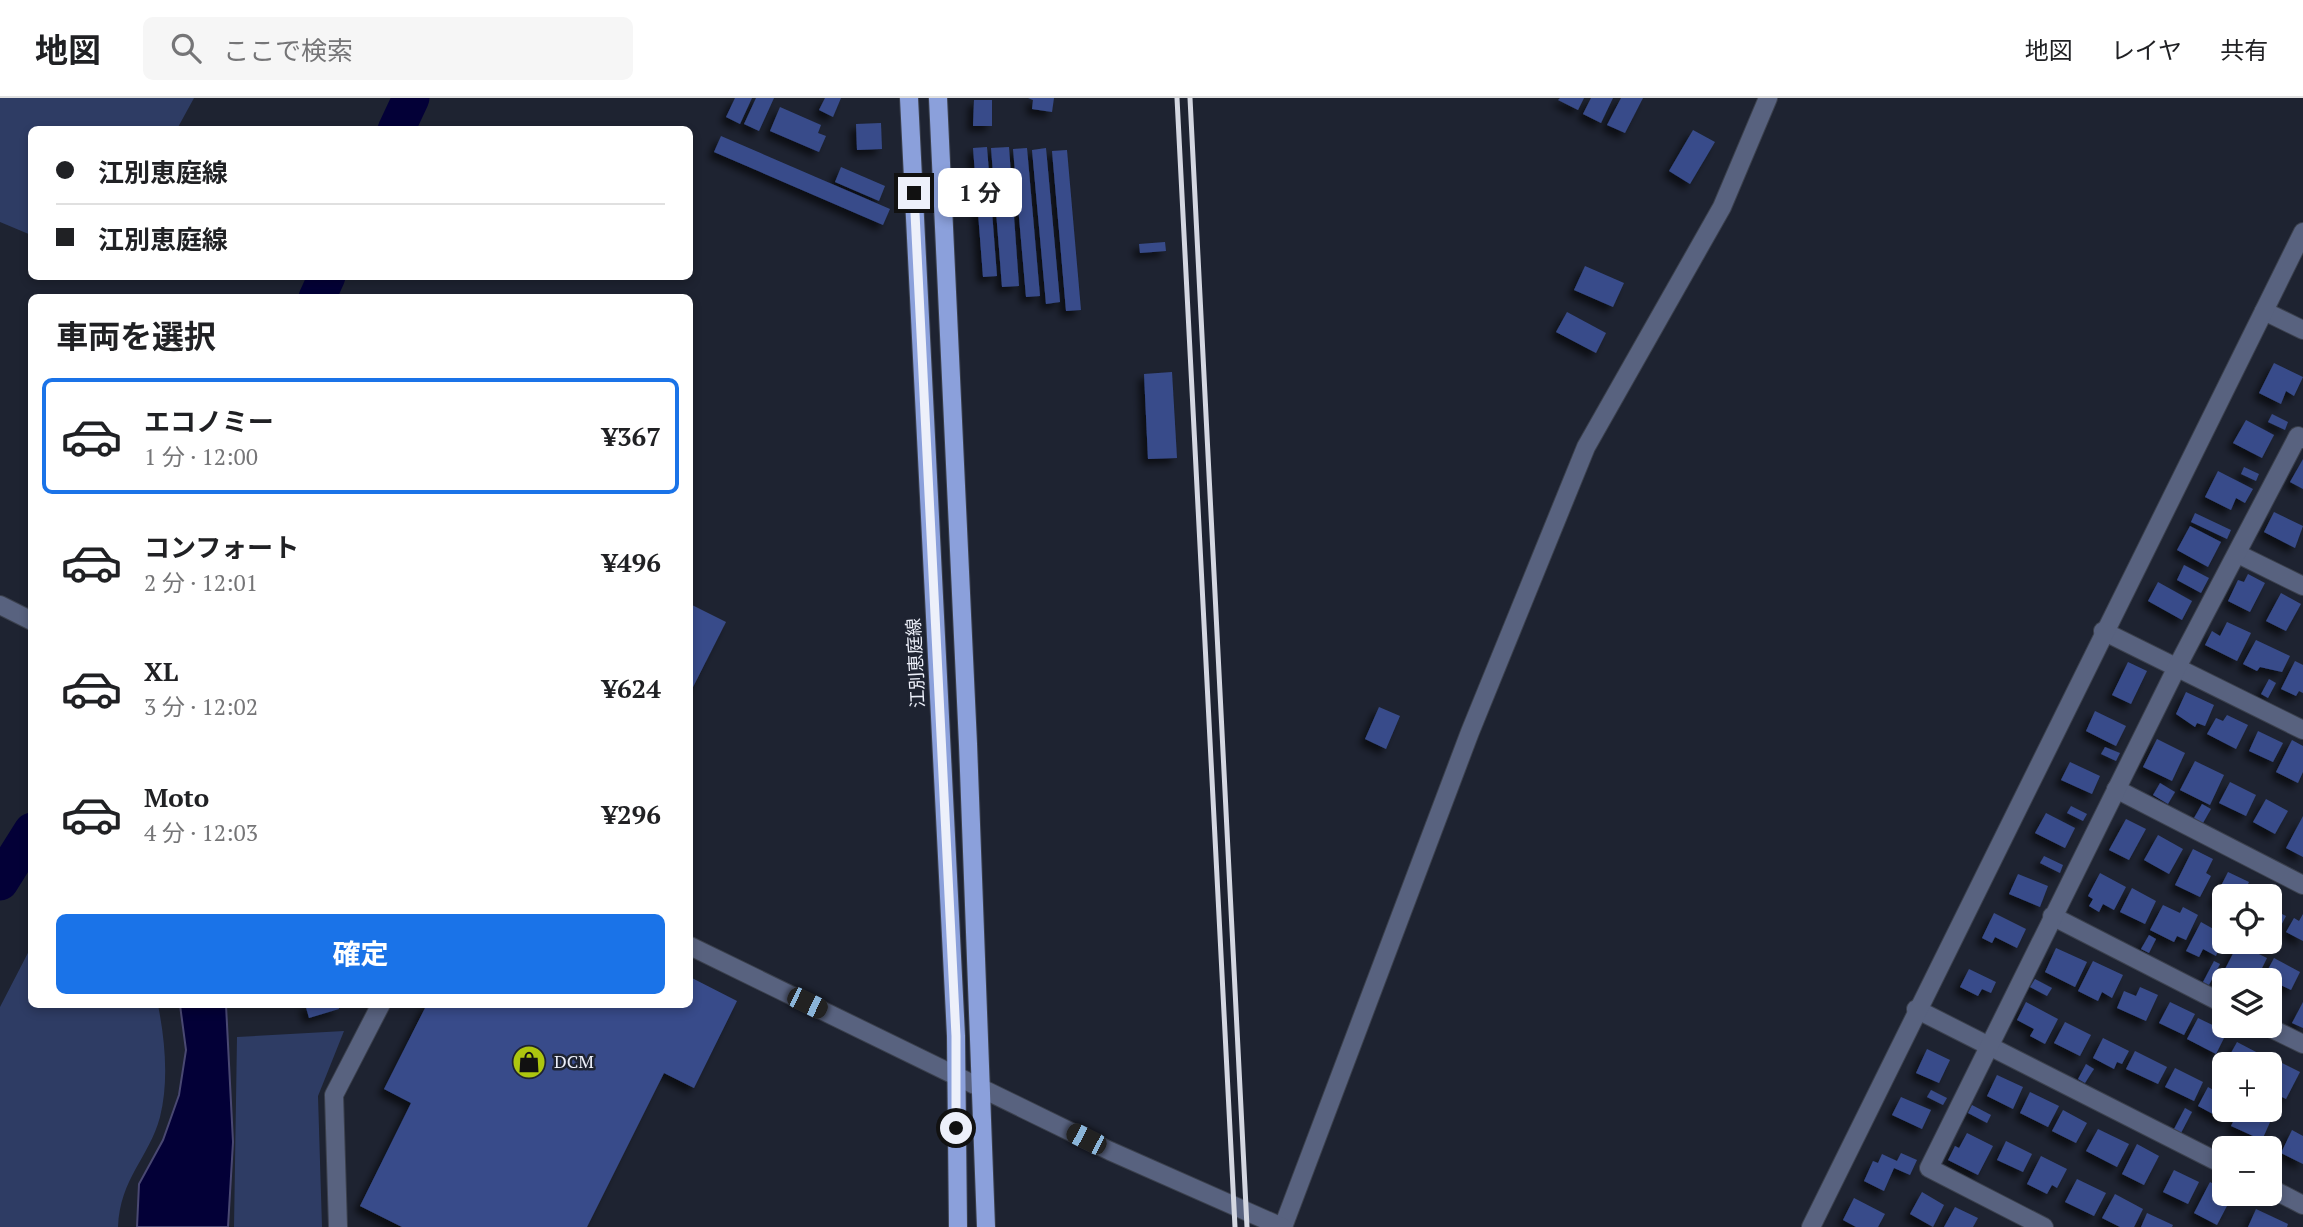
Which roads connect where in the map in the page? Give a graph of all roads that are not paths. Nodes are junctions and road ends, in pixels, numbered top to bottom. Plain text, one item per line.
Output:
1 (909, 98) edge
2 (938, 98) edge
3 (1768, 98) edge
4 (2303, 232) edge
5 (2264, 311) junction
6 (2303, 330) edge
7 (2303, 439) edge
8 (2238, 554) junction
9 (2303, 586) edge
10 (0, 605) edge
11 (28, 619) edge
12 (2103, 631) junction
13 (2177, 667) junction
14 (2303, 730) edge
15 (2116, 789) junction
16 (2303, 885) edge
17 (2052, 916) junction
18 (693, 947) edge
19 (2212, 998) edge
20 (379, 1008) edge
21 (1916, 1009) junction
22 (2282, 1034) edge
23 (2303, 1044) edge
24 (1988, 1045) junction
25 (956, 1077) junction
26 (981, 1089) junction
27 (2212, 1159) edge
28 (2282, 1194) edge
29 (2303, 1205) edge
30 (338, 1227) edge
31 (958, 1227) edge
32 (986, 1227) edge
33 (1282, 1227) edge
34 (1811, 1227) edge
35 (2044, 1227) edge

1 - 25 main road, 江別恵庭線
2 - 26 main road
3 - 33 street
4 - 5 street
5 - 6 street
5 - 12 street
7 - 8 street
8 - 9 street
8 - 13 street
10 - 11 street
12 - 13 street
12 - 21 street
13 - 14 street
13 - 15 street
15 - 16 street
15 - 17 street
17 - 19 street
17 - 24 street
18 - 25 street
20 - 30 street
21 - 24 street
21 - 34 street
22 - 23 street
24 - 27 street
24 - 35 street
25 - 26 street
25 - 31 main road, 江別恵庭線
26 - 32 main road
26 - 33 street
28 - 29 street

